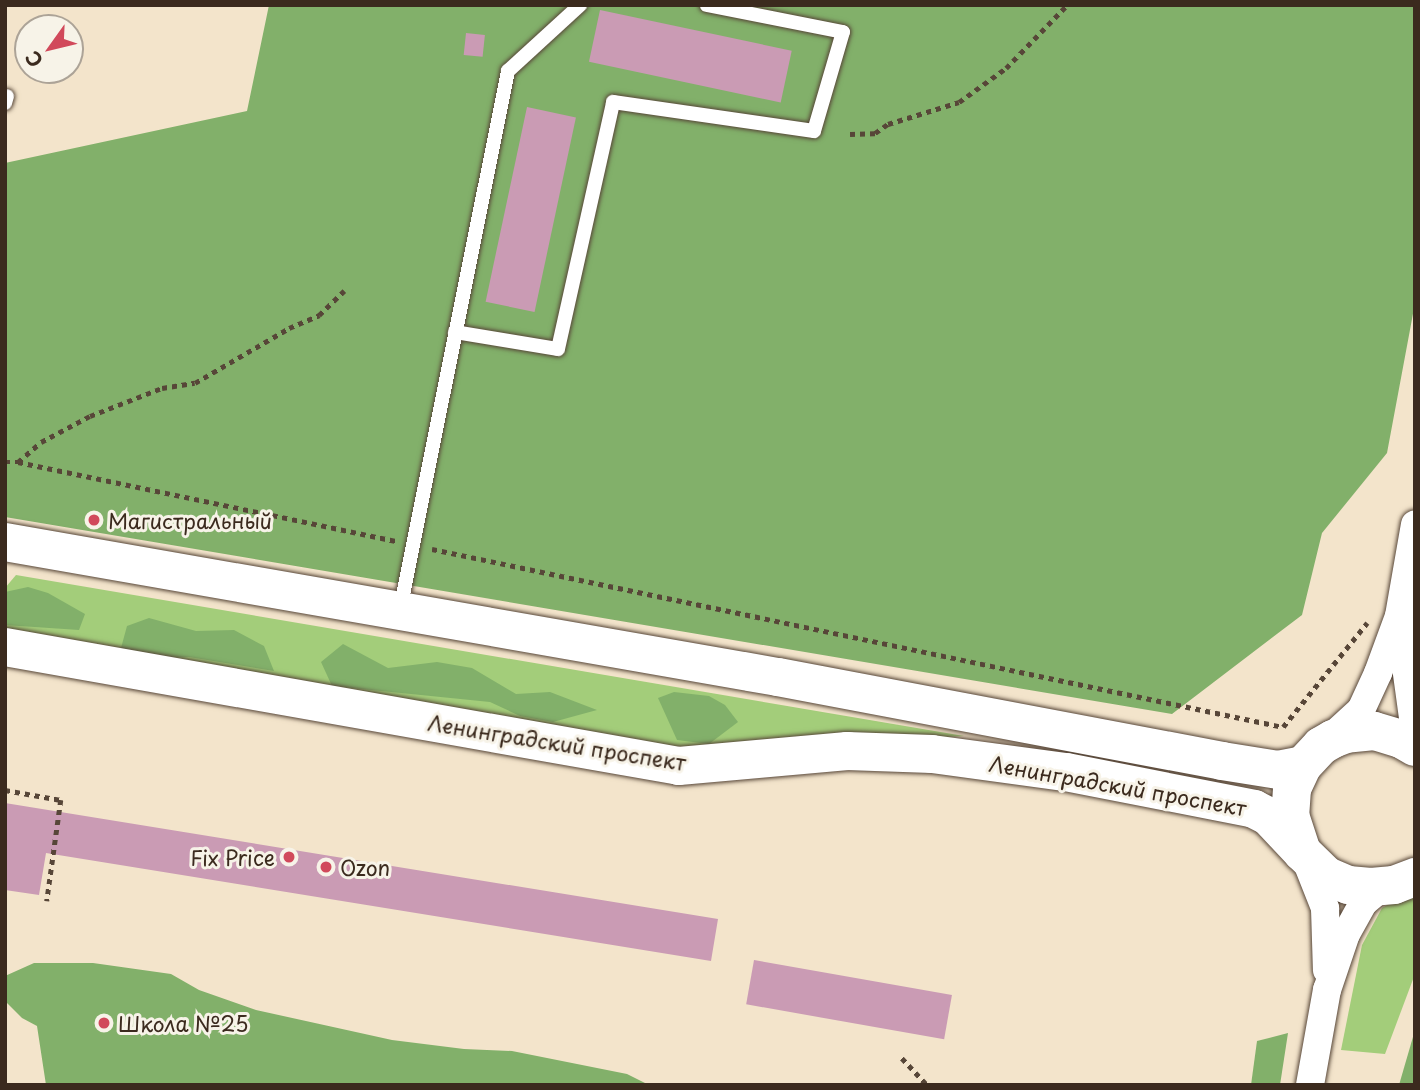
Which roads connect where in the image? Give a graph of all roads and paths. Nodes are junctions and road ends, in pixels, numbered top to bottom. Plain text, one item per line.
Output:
1 (580, 5) edge
2 (707, 5) edge
3 (1067, 5) edge
4 (850, 134) dead end
5 (344, 291) dead end
6 (456, 332) junction
7 (5, 462) edge
8 (19, 462) junction
9 (1415, 524) edge
10 (5, 542) edge
11 (413, 545) junction
12 (400, 611) junction
13 (1386, 616) junction
14 (5, 647) edge
15 (1415, 733) edge
16 (1415, 747) edge
17 (1312, 756) junction
18 (5, 790) edge
19 (1302, 852) junction
20 (1404, 878) edge
21 (47, 901) dead end
22 (1327, 990) junction
23 (902, 1058) dead end
24 (927, 1085) edge
25 (1310, 1085) edge

1 - 6 lane
2 - 6 lane
3 - 4 path
5 - 8 path
6 - 11 lane
7 - 8 path
8 - 11 path
9 - 13 street
10 - 12 main road, Ленинградский проспект
11 - 12 lane
11 - 13 path
12 - 17 main road, Ленинградский проспект
13 - 15 street
13 - 17 street
14 - 19 main road, Ленинградский проспект
16 - 17 main road, Ленинградский проспект
17 - 19 main road
18 - 21 path
19 - 20 main road, Ленинградский проспект
19 - 22 street
20 - 22 street
22 - 25 street
23 - 24 path

